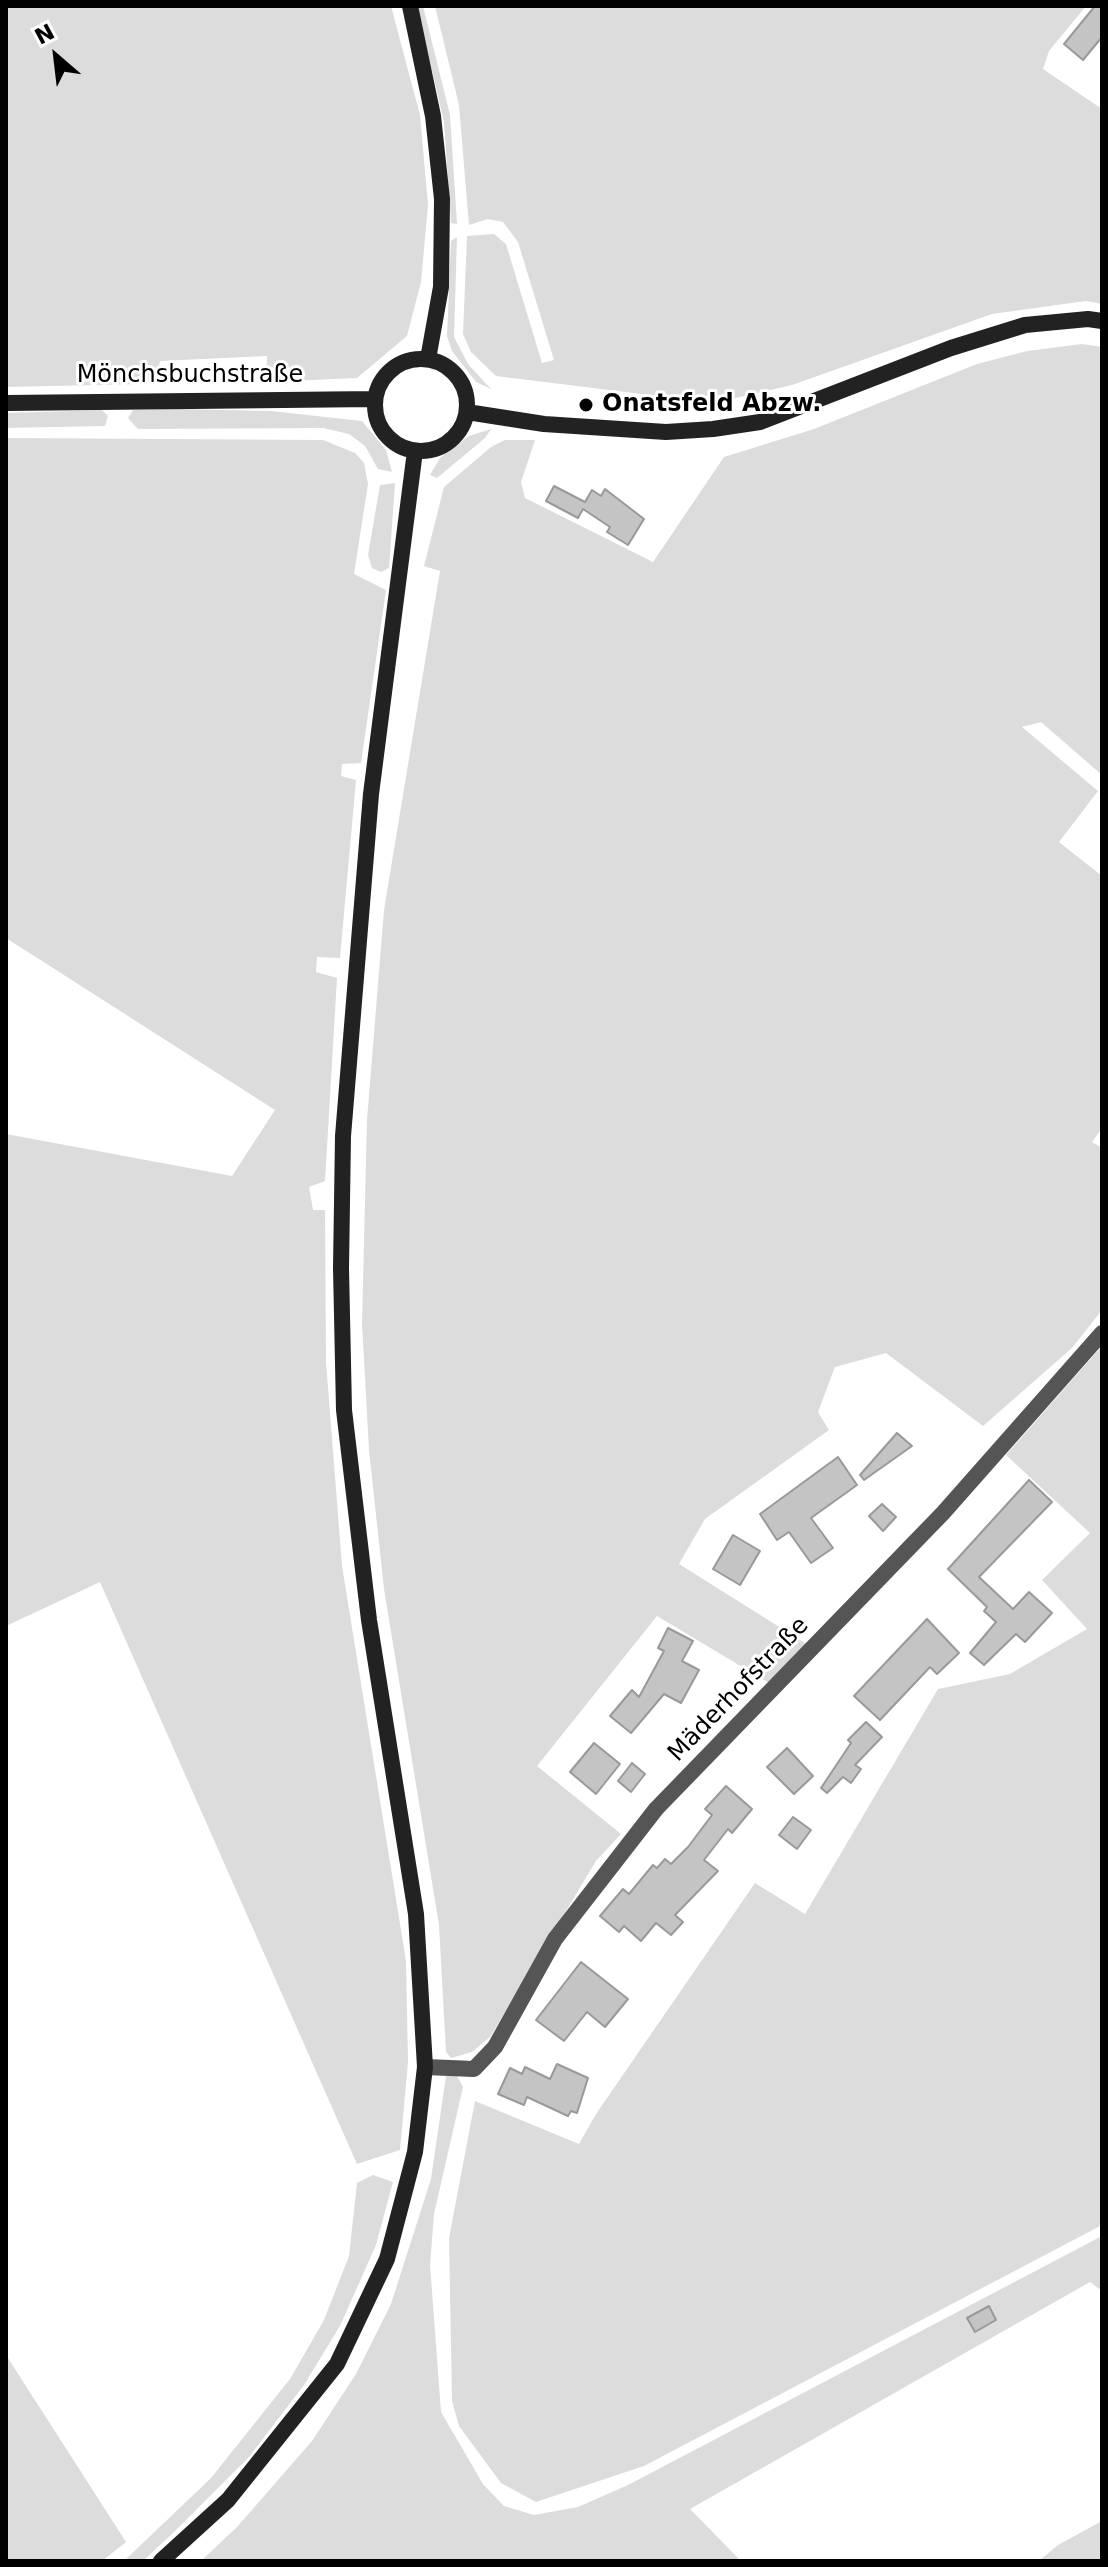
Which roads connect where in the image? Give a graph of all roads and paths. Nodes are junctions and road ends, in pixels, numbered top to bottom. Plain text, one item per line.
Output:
1 (410, 6) edge
2 (1102, 321) edge
3 (428, 359) junction
4 (375, 399) junction
5 (6, 403) edge
6 (467, 412) junction
7 (415, 451) junction
8 (1102, 1333) edge
9 (425, 2067) junction
10 (161, 2561) edge

1 - 3 street
2 - 6 street
3 - 4 street
3 - 6 street
4 - 5 street, Mönchsbuchstraße
4 - 7 street
6 - 7 street
7 - 9 street
8 - 9 street, Mäderhofstraße
9 - 10 street

